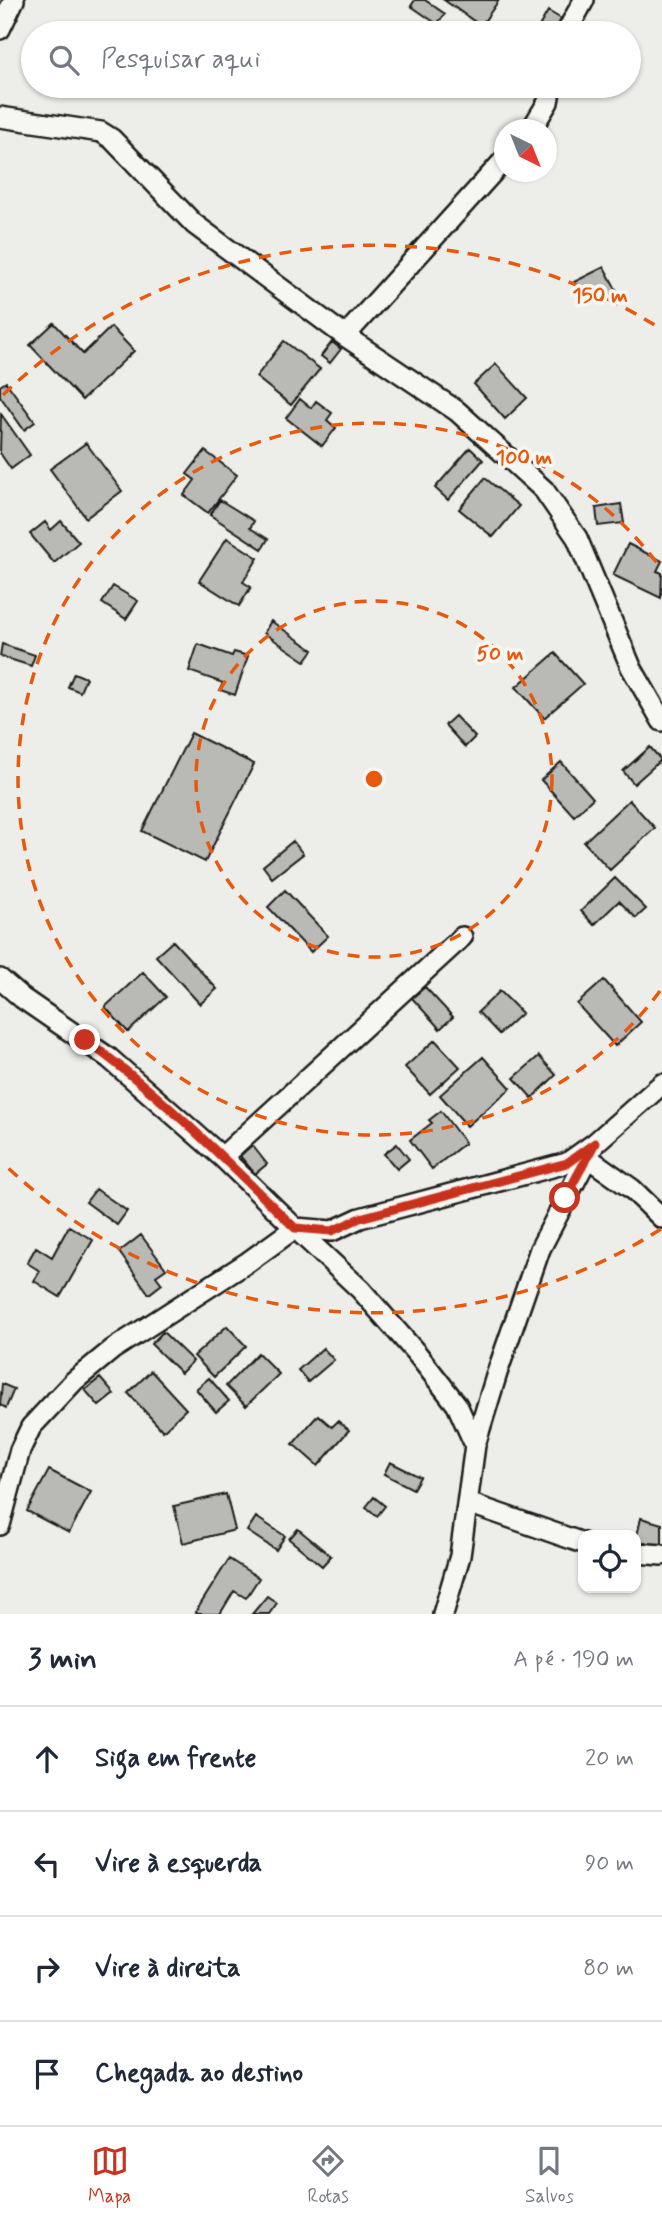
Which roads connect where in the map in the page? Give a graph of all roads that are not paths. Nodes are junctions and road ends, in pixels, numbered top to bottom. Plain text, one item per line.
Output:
1 (15, 0) edge
2 (584, 0) edge
3 (573, 21) edge
4 (0, 29) edge
5 (549, 98) edge
6 (0, 117) edge
7 (538, 119) edge
8 (494, 171) edge
9 (345, 336) junction
10 (662, 721) edge
11 (461, 937) dead end
12 (0, 979) edge
13 (662, 1084) edge
14 (591, 1150) junction
15 (222, 1157) junction
16 (662, 1218) edge
17 (295, 1228) junction
18 (475, 1445) junction
19 (468, 1503) junction
20 (0, 1525) edge
21 (578, 1541) edge
22 (641, 1553) edge
23 (662, 1555) edge
24 (443, 1614) edge

1 - 4 street
2 - 3 street
5 - 7 street
6 - 9 street
8 - 9 street
9 - 10 street
11 - 15 street
12 - 15 street
13 - 14 street
14 - 16 street
14 - 17 street
14 - 18 street
15 - 17 street
17 - 18 street
17 - 20 street
18 - 19 street
19 - 21 street
19 - 24 street
22 - 23 street

